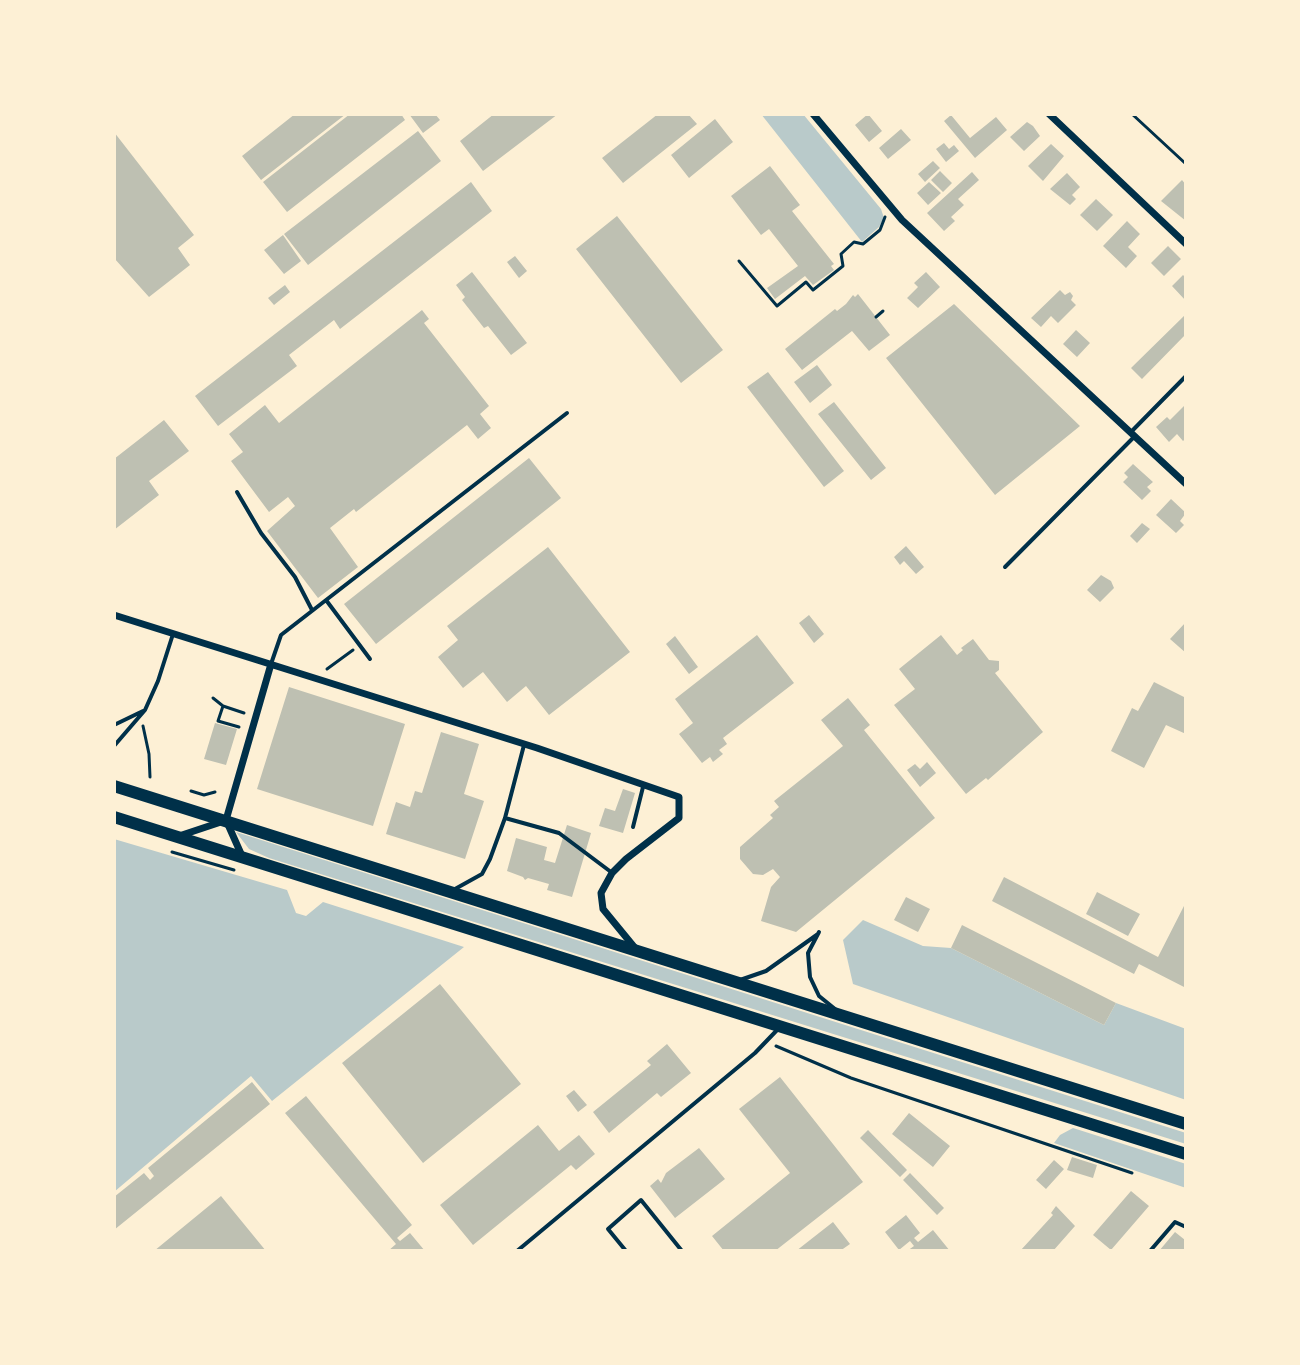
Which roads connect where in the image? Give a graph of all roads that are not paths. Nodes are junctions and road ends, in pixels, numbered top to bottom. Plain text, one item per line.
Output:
1 (813, 114) edge
2 (1049, 114) edge
3 (1186, 244) edge
4 (1186, 376) edge
5 (567, 413) dead end
6 (1132, 435) junction
7 (1186, 484) edge
8 (237, 492) dead end
9 (1005, 567) dead end
10 (326, 600) junction
11 (312, 610) junction
12 (114, 615) edge
13 (173, 633) junction
14 (370, 659) dead end
15 (271, 664) junction
16 (145, 710) junction
17 (114, 725) edge
18 (524, 744) junction
19 (114, 746) edge
20 (644, 784) junction
21 (114, 786) edge
22 (114, 817) edge
23 (505, 818) junction
24 (226, 820) junction
25 (633, 827) dead end
26 (177, 836) junction
27 (242, 857) junction
28 (612, 873) junction
29 (449, 892) junction
30 (636, 950) junction
31 (735, 981) junction
32 (843, 1015) junction
33 (781, 1026) junction
34 (1186, 1124) edge
35 (1186, 1154) edge
36 (1186, 1227) edge
37 (517, 1251) edge
38 (626, 1251) edge
39 (682, 1251) edge
40 (1150, 1251) edge

1 - 6 street
2 - 3 street
4 - 6 lane
5 - 10 lane
6 - 7 street
6 - 9 lane
8 - 11 lane
10 - 11 lane
10 - 14 lane
11 - 15 lane
12 - 13 street
13 - 15 street
13 - 16 lane
15 - 18 street
15 - 24 street
16 - 17 lane
16 - 19 lane
18 - 20 street
18 - 23 lane
20 - 25 lane
20 - 28 street
21 - 24 main road
22 - 26 main road
23 - 28 lane
23 - 29 lane
24 - 26 street
24 - 27 street
24 - 29 main road
26 - 27 main road
27 - 33 main road
28 - 30 street
29 - 30 main road
30 - 31 main road
31 - 32 main road
31 - 32 lane
32 - 34 main road
33 - 35 main road
33 - 37 lane
36 - 40 lane
38 - 39 lane

